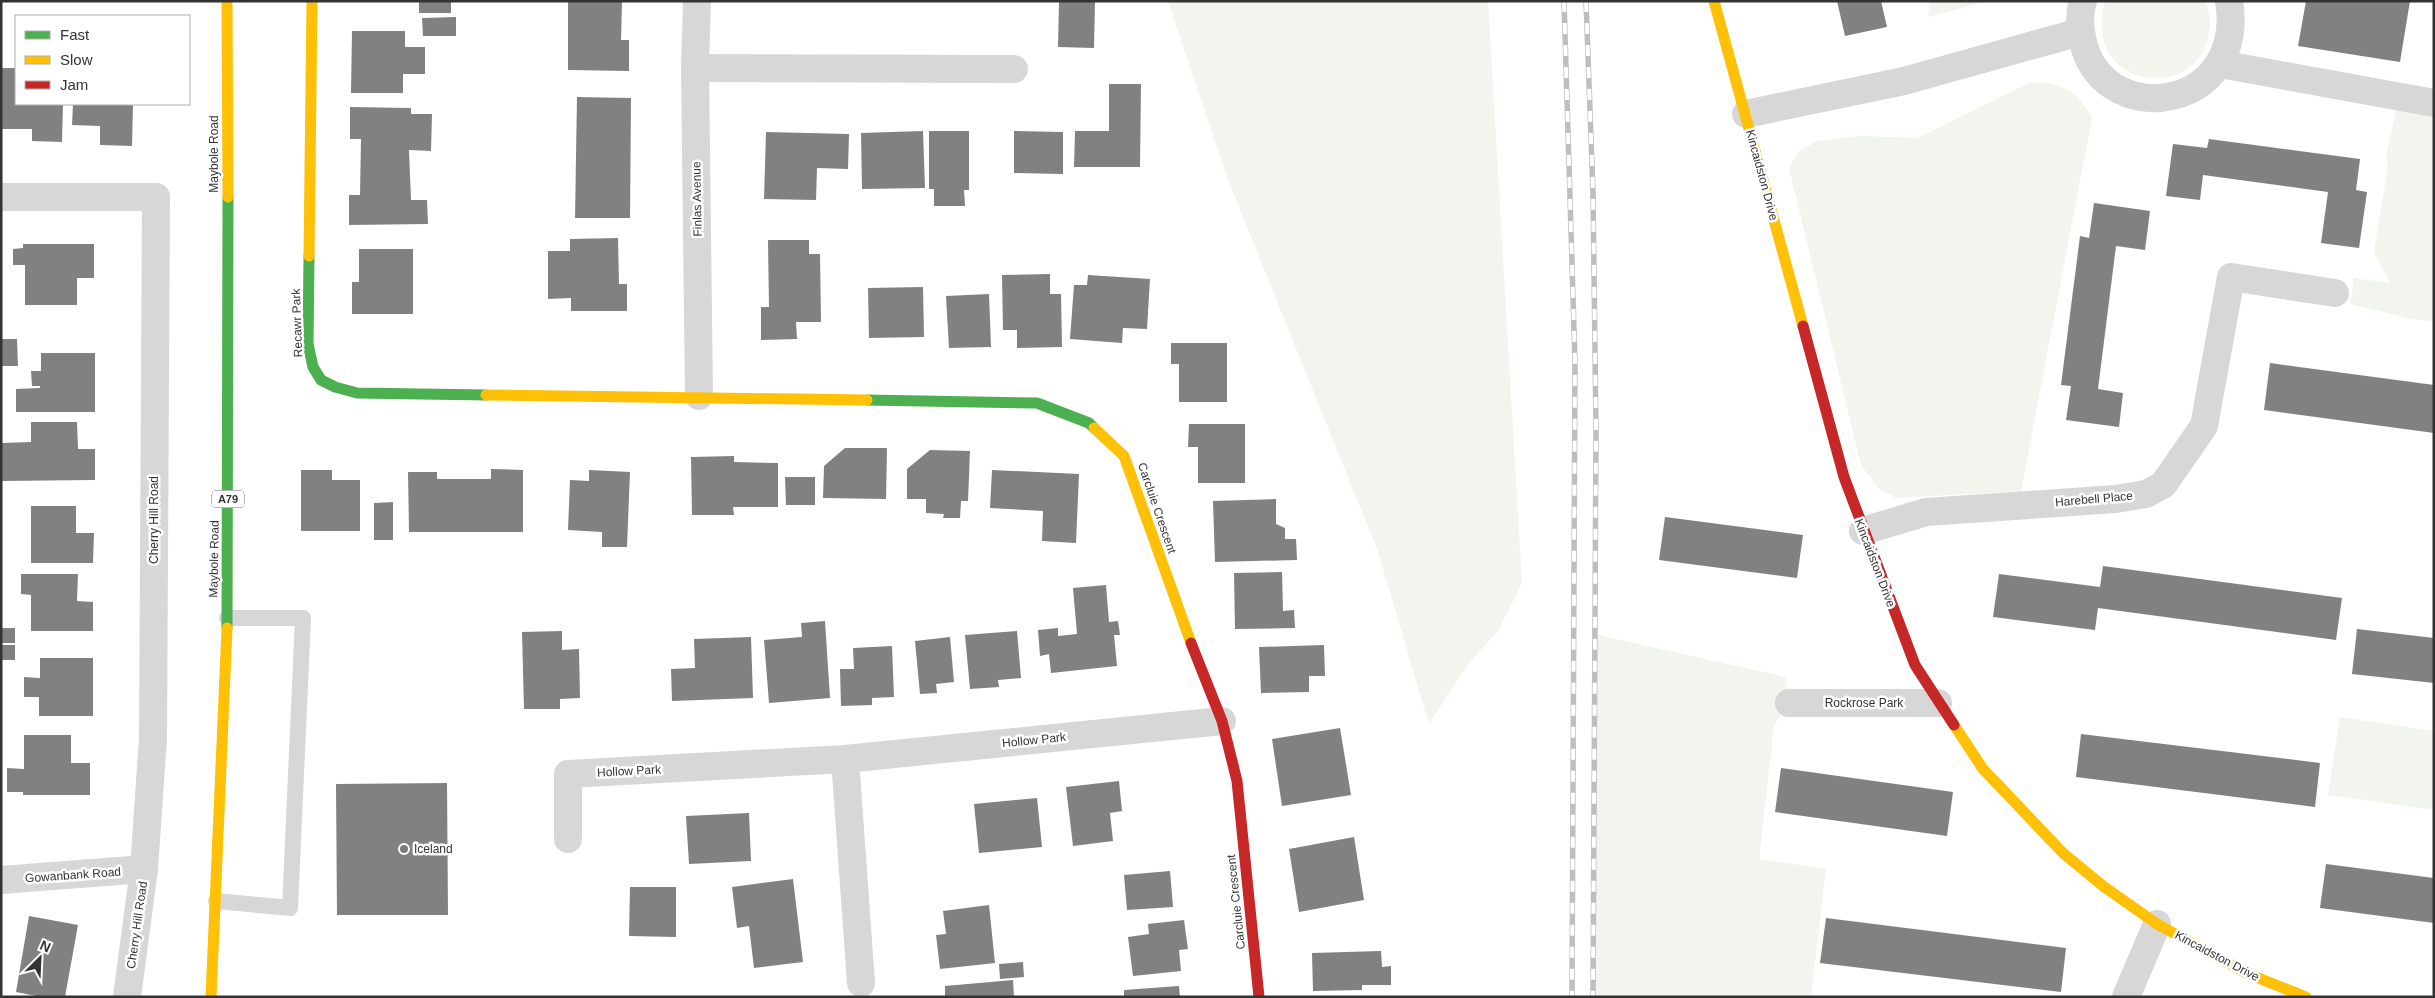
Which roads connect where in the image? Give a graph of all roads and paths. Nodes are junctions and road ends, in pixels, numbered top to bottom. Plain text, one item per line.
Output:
1 (227, 1) edge
2 (312, 1) edge
3 (697, 1) edge
4 (1714, 1) edge
5 (2083, 1) edge
6 (2229, 1) edge
7 (2080, 32) junction
8 (2220, 64) junction
9 (695, 68) junction
10 (1014, 68) dead end
11 (2434, 103) edge
12 (1746, 114) junction
13 (1, 197) edge
14 (2335, 293) dead end
15 (699, 396) junction
16 (1862, 531) junction
17 (227, 618) junction
18 (1789, 703) dead end
19 (1938, 703) junction
20 (1222, 721) junction
21 (845, 759) junction
22 (568, 839) dead end
23 (144, 869) junction
24 (1, 880) edge
25 (216, 901) junction
26 (2157, 924) junction
27 (861, 983) dead end
28 (127, 997) edge
29 (210, 997) edge
30 (1259, 997) edge
31 (2126, 997) edge
32 (2306, 997) edge

1 - 17 street, Maybole Road / A79
2 - 15 street, Recawr Park
3 - 9 street, Finlas Avenue
4 - 12 street, Kincaidston Drive
5 - 7 street
6 - 8 street
7 - 8 street
7 - 12 street, Kincaidston Drive
8 - 11 street
9 - 10 street
9 - 15 street, Finlas Avenue
12 - 16 street, Kincaidston Drive
13 - 23 street, Cherry Hill Road
14 - 16 street, Harebell Place
15 - 20 street, Carcluie Crescent
16 - 19 street, Kincaidston Drive
17 - 25 street, Maybole Road / A79
17 - 25 lane
18 - 19 street, Rockrose Park
19 - 26 street, Kincaidston Drive
20 - 21 street, Hollow Park
20 - 30 street, Carcluie Crescent
21 - 22 street, Hollow Park
21 - 27 street
23 - 24 street, Gowanbank Road
23 - 28 street, Cherry Hill Road
25 - 29 street, Maybole Road / A79
26 - 31 street
26 - 32 street, Kincaidston Drive

